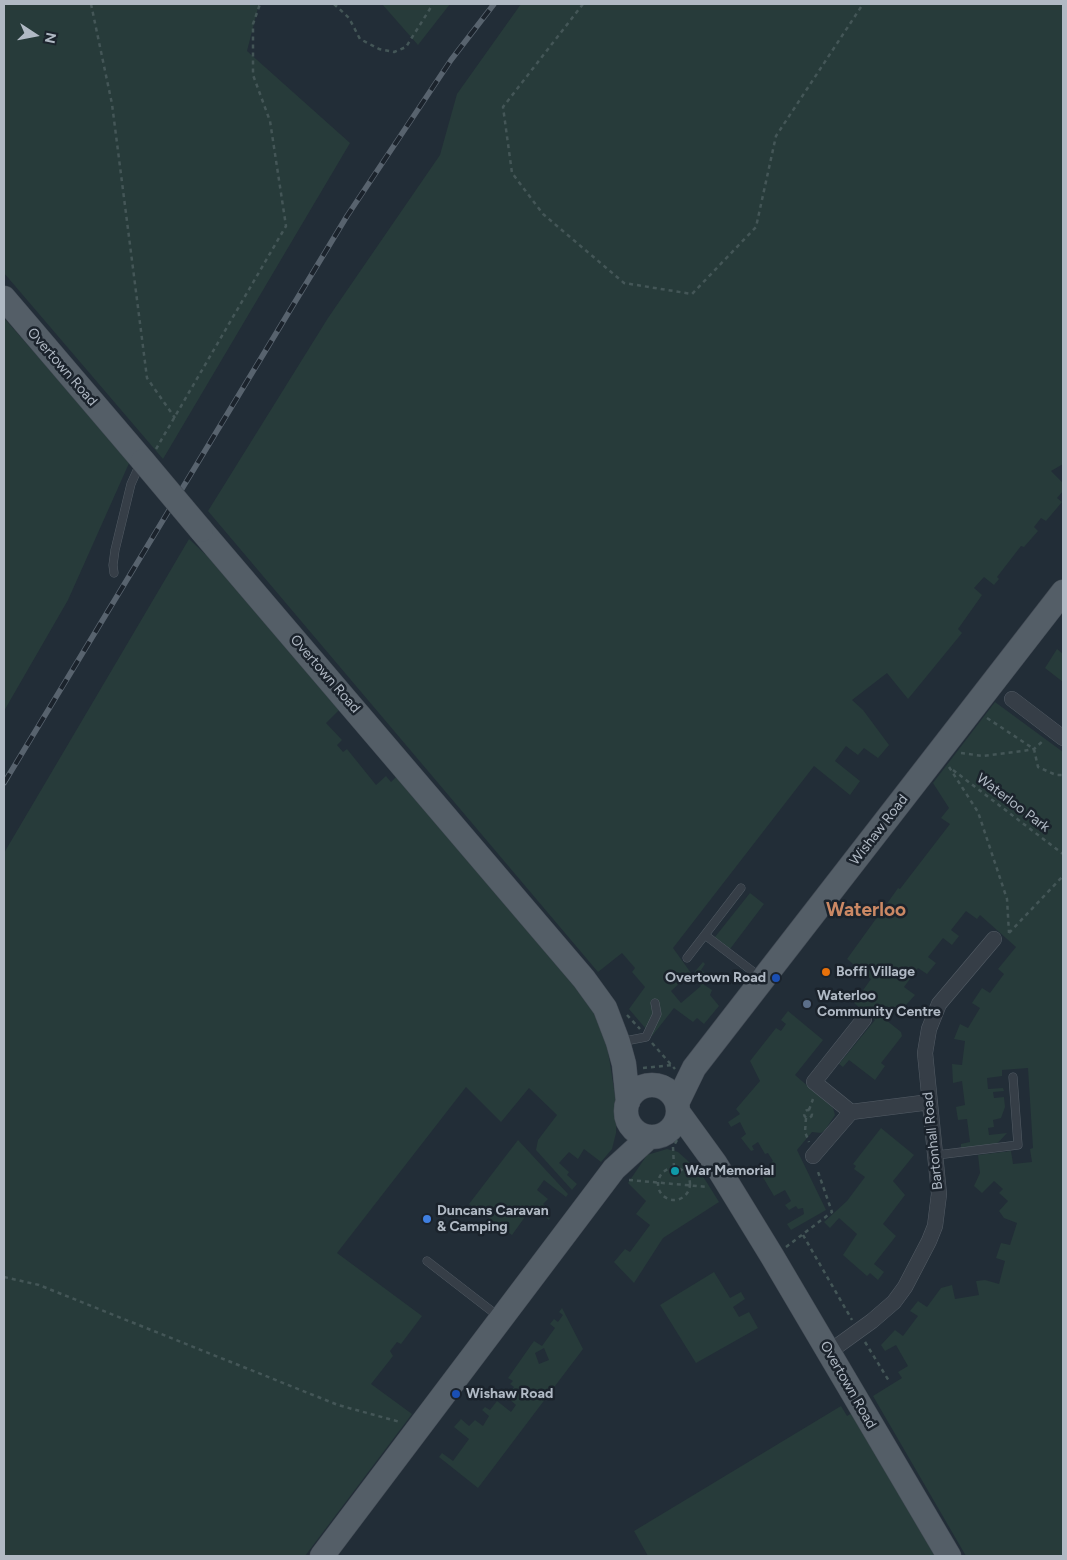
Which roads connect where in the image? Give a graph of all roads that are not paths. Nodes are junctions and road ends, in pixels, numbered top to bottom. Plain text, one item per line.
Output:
1 (4, 298) edge
2 (142, 460) junction
3 (114, 573) dead end
4 (1063, 592) edge
5 (1012, 699) dead end
6 (1059, 734) edge
7 (741, 888) dead end
8 (705, 934) junction
9 (994, 939) road end
10 (687, 958) dead end
11 (764, 980) junction
12 (655, 1003) dead end
13 (864, 1019) dead end
14 (624, 1049) junction
15 (682, 1070) junction
16 (1013, 1077) dead end
17 (652, 1085) junction
18 (930, 1102) junction
19 (678, 1108) junction
20 (851, 1112) junction
21 (629, 1113) junction
22 (658, 1135) junction
23 (937, 1155) junction
24 (813, 1156) road end
25 (715, 1163) junction
26 (611, 1174) junction
27 (427, 1261) dead end
28 (501, 1319) junction
29 (829, 1352) junction
30 (322, 1556) edge
31 (949, 1556) edge

1 - 2 main road, Overtown Road
2 - 3 lane
2 - 14 main road, Overtown Road, bridge
4 - 11 main road, Wishaw Road
5 - 6 street
7 - 8 lane
8 - 10 lane
8 - 11 lane
9 - 18 street, Bartonhall Road
11 - 15 main road, Wishaw Road
12 - 14 lane
13 - 20 street
14 - 17 main road, Overtown Road
14 - 21 main road, Overtown Road
15 - 17 main road
15 - 19 main road, Wishaw Road
16 - 23 lane
17 - 19 main road
17 - 21 main road
18 - 20 street
18 - 23 street, Bartonhall Road
19 - 22 main road
19 - 25 main road, Overtown Road
20 - 24 street
21 - 22 main road
21 - 26 main road
22 - 25 main road, Overtown Road
22 - 26 main road
23 - 29 street, Bartonhall Road
25 - 29 main road, Overtown Road
26 - 28 main road
27 - 28 lane
28 - 30 main road
29 - 31 main road, Overtown Road

